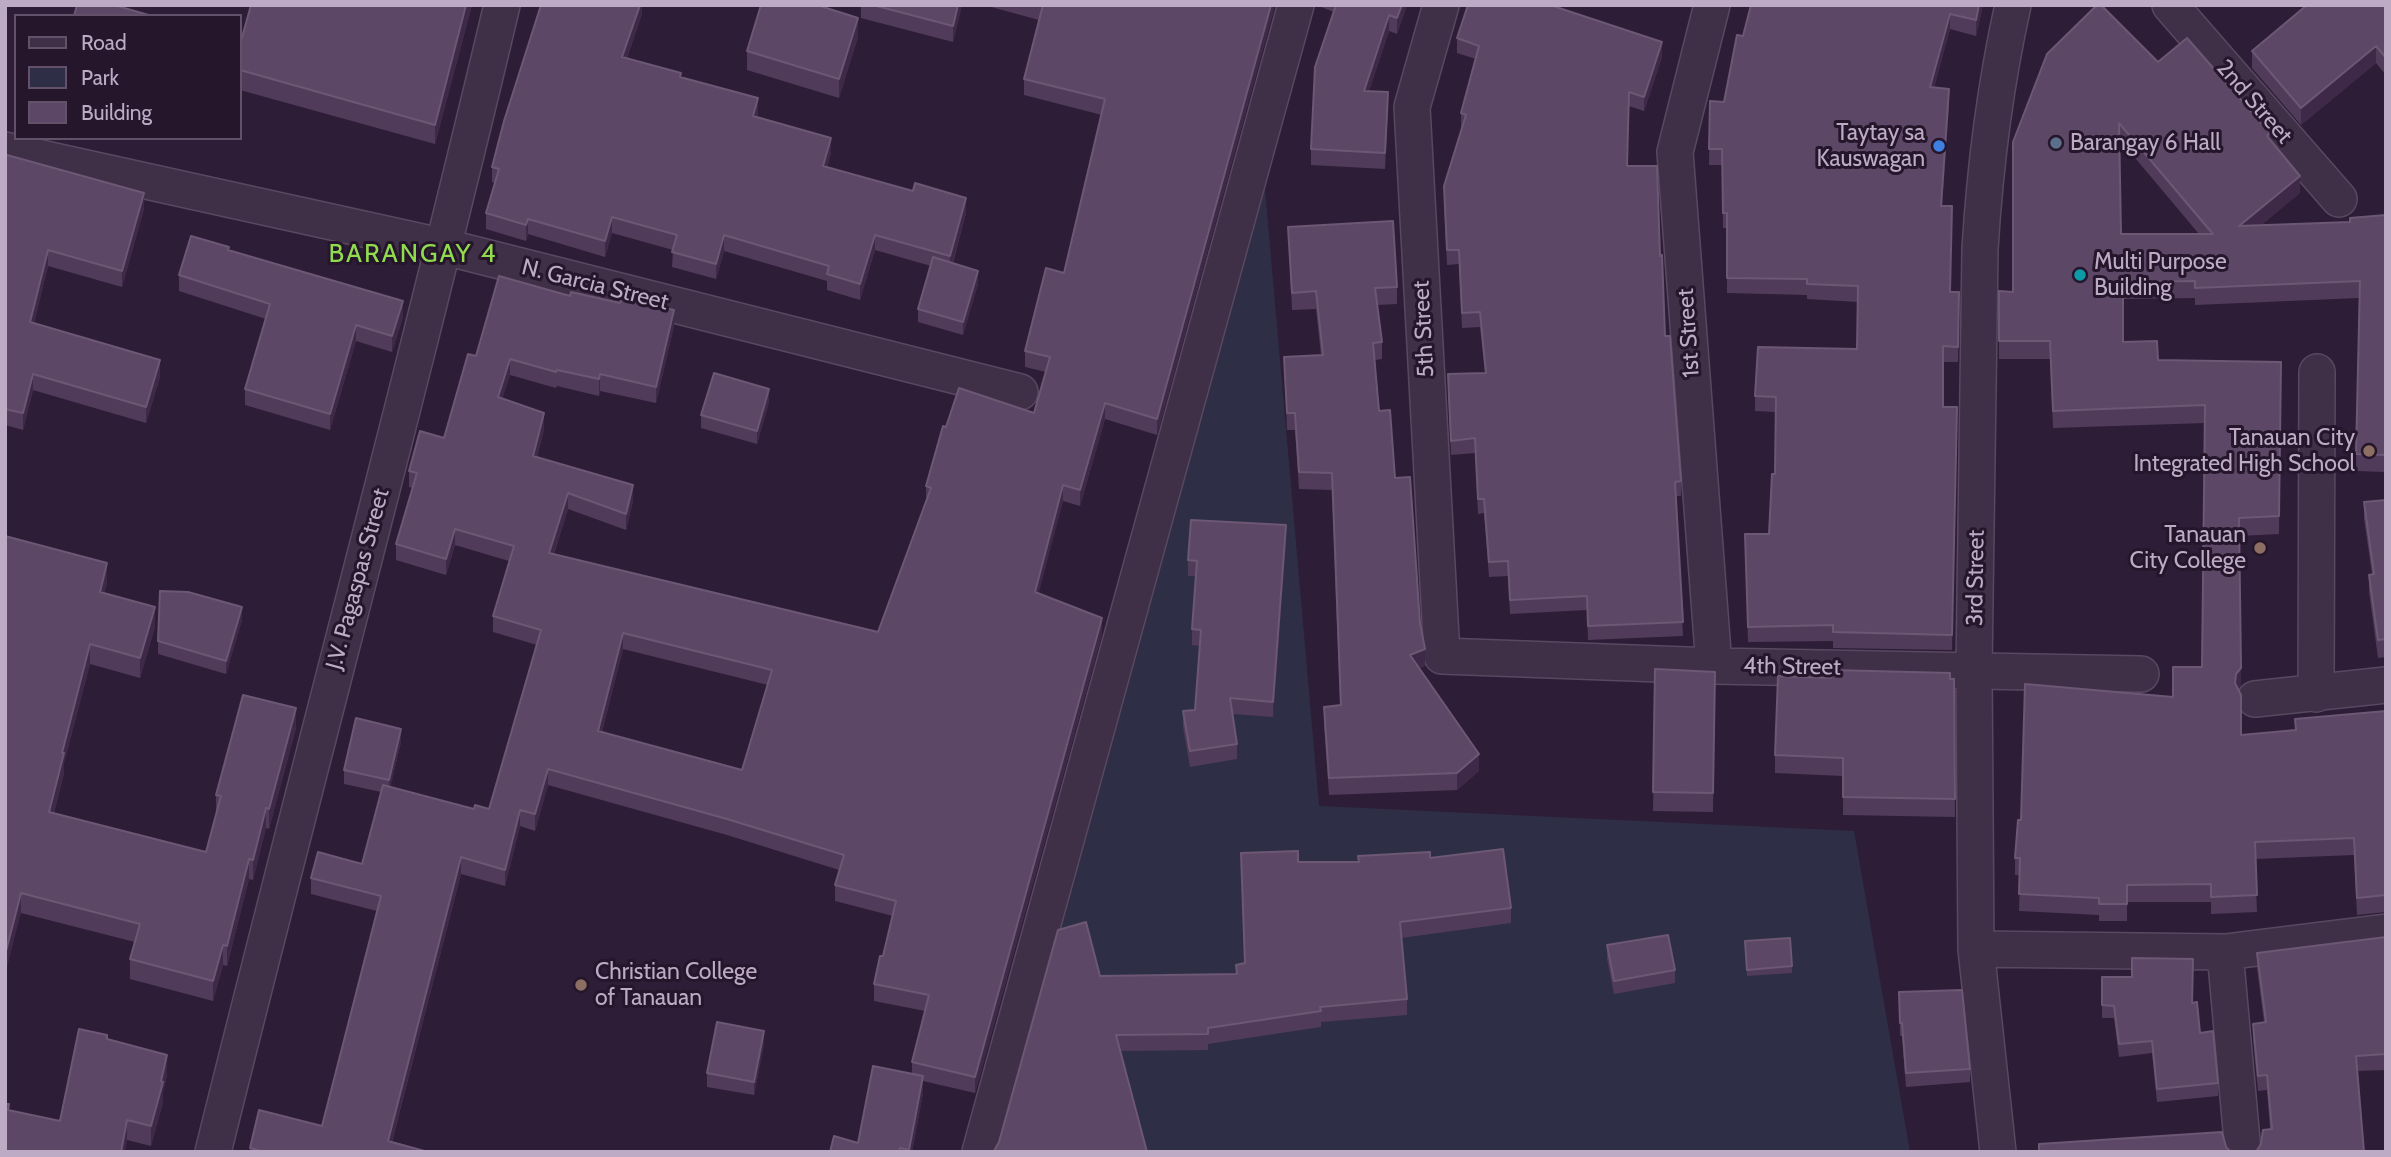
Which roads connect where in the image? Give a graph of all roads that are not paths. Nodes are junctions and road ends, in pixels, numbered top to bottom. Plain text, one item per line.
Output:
1 (502, 5) edge
2 (1296, 5) edge
3 (1441, 5) edge
4 (1712, 5) edge
5 (2013, 5) edge
6 (2170, 5) edge
7 (5, 150) edge
8 (2339, 198) dead end
9 (445, 247) junction
10 (2317, 372) dead end
11 (1020, 392) dead end
12 (1442, 656) joint
13 (1714, 666) junction
14 (1974, 669) junction
15 (2141, 674) dead end
16 (2386, 685) edge
17 (2316, 694) junction
18 (2256, 699) dead end
19 (2386, 932) edge
20 (1976, 949) junction
21 (2225, 952) junction
22 (213, 1152) edge
23 (980, 1152) edge
24 (1998, 1152) edge
25 (2243, 1152) edge

1 - 9 street, J.V. Pagaspas Street
2 - 23 street
3 - 12 street, 5th Street
4 - 13 street, 1st Street
5 - 14 street, 3rd Street
6 - 8 street, 2nd Street
7 - 9 street, N. Garcia Street
9 - 11 street, N. Garcia Street
9 - 22 street, J.V. Pagaspas Street
10 - 17 street
12 - 13 street, 4th Street
13 - 14 street, 4th Street
14 - 15 street, 4th Street
14 - 20 street, 3rd Street
16 - 17 street
17 - 18 street
19 - 21 street
20 - 21 street
20 - 24 street, 3rd Street
21 - 25 street

